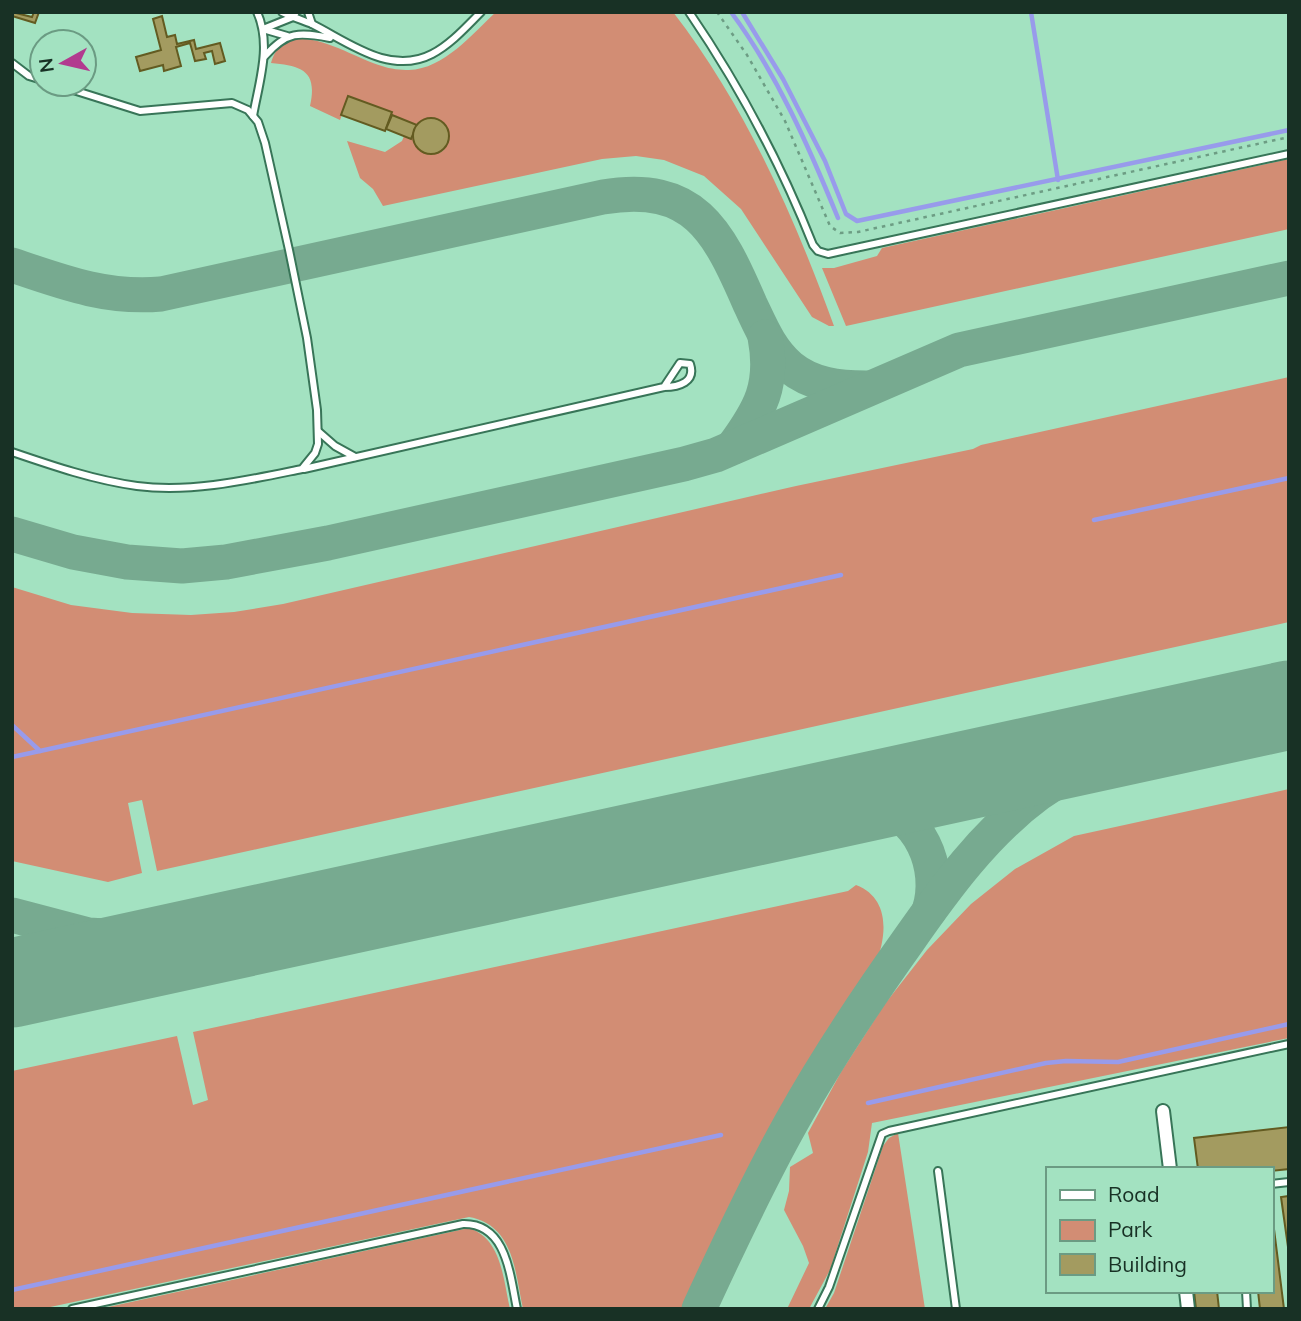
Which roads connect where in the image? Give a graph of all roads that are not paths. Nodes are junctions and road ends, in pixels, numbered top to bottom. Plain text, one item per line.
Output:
1 (257, 12) edge
2 (282, 12) edge
3 (308, 12) edge
4 (481, 12) edge
5 (689, 12) edge
6 (295, 15) edge
7 (312, 24) junction
8 (263, 29) junction
9 (288, 36) junction
10 (335, 38) junction
11 (264, 58) junction
12 (12, 63) edge
13 (28, 75) edge
14 (98, 98) edge
15 (253, 116) junction
16 (1289, 154) edge
17 (664, 387) junction
18 (319, 432) junction
19 (12, 452) edge
20 (355, 457) junction
21 (302, 469) junction
22 (1289, 1044) edge
23 (1163, 1111) dead end
24 (1170, 1167) edge
25 (938, 1171) dead end
26 (72, 1309) edge
27 (517, 1309) edge
28 (818, 1309) edge
29 (956, 1309) edge

1 - 8 lane
2 - 6 lane
3 - 7 lane
4 - 10 lane
5 - 16 lane
6 - 7 lane
6 - 8 lane
7 - 10 lane
8 - 9 lane
8 - 11 lane
9 - 10 lane
9 - 11 lane
11 - 15 lane
12 - 13 lane
14 - 15 lane
15 - 18 lane
17 - 17 lane
17 - 20 lane
18 - 20 lane
18 - 21 lane
19 - 21 lane
20 - 21 lane
22 - 28 lane
23 - 24 street
25 - 29 lane
26 - 27 lane

